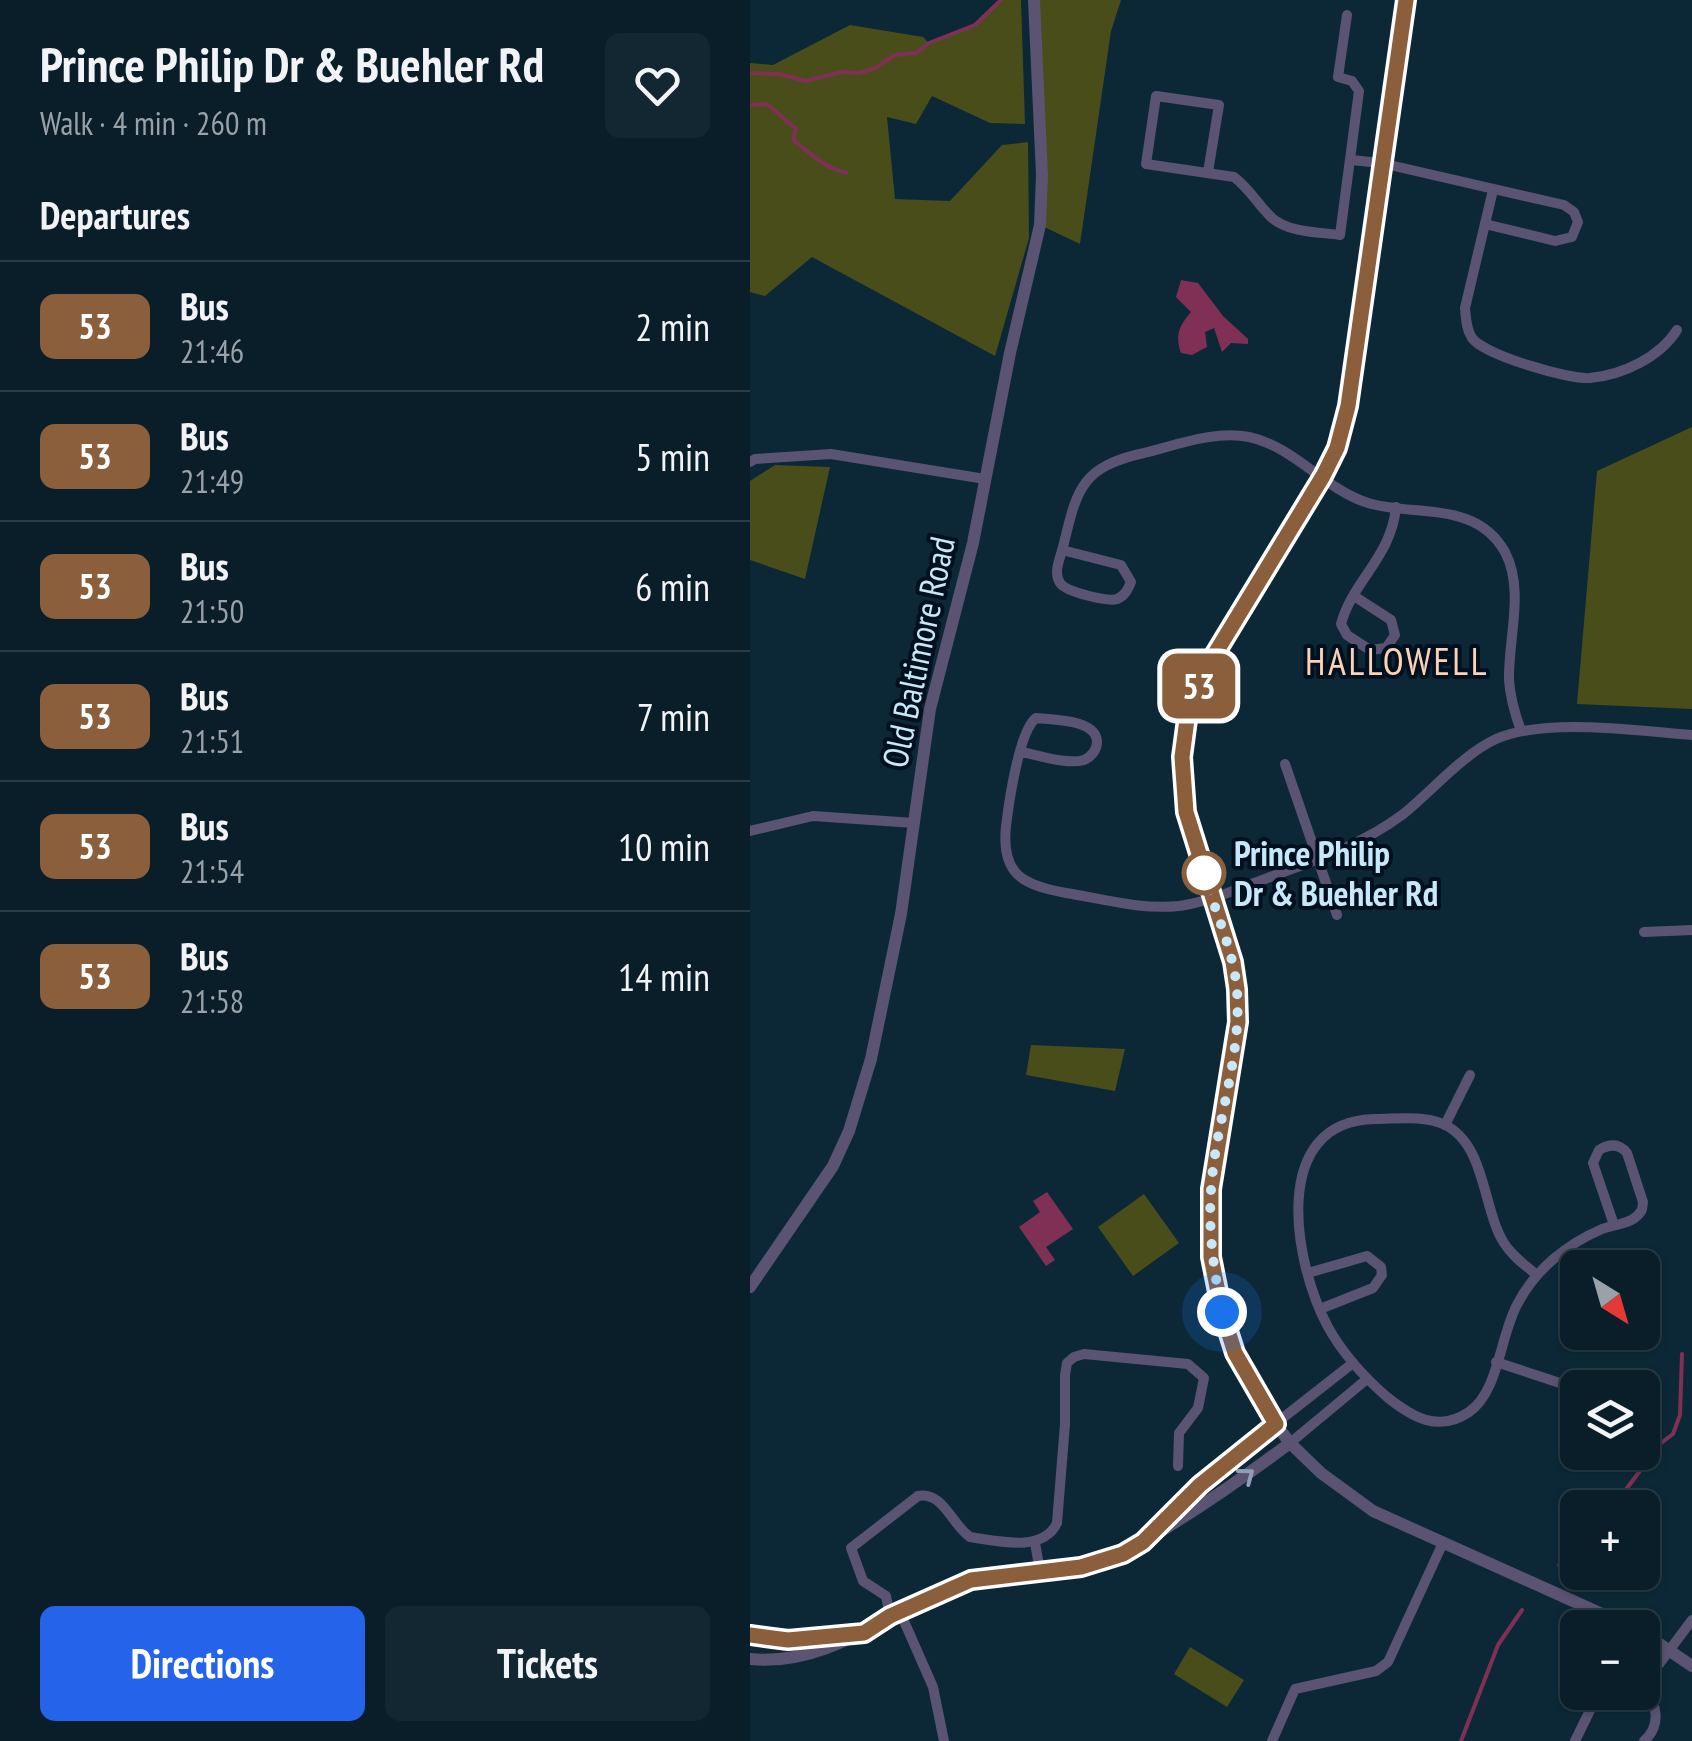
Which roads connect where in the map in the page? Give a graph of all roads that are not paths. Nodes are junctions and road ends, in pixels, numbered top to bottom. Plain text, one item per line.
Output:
1 (1034, 0) edge
2 (1406, 0) edge
3 (1347, 15) dead end
4 (1352, 160) junction
5 (1380, 163) junction
6 (1208, 172) junction
7 (1493, 190) junction
8 (1485, 224) junction
9 (1677, 330) dead end
10 (750, 462) edge
11 (1323, 476) junction
12 (985, 479) junction
13 (1396, 507) junction
14 (1062, 550) junction
15 (1354, 596) junction
16 (1520, 732) junction
17 (1692, 734) edge
18 (1021, 752) junction
19 (1285, 764) dead end
20 (914, 823) junction
21 (750, 831) edge
22 (1317, 859) junction
23 (1212, 898) junction
24 (1337, 915) dead end
25 (1692, 930) edge
26 (1644, 932) dead end
27 (1470, 1076) dead end
28 (1445, 1125) junction
29 (1614, 1224) junction
30 (1308, 1273) junction
31 (1536, 1275) junction
32 (750, 1287) edge
33 (1320, 1309) junction
34 (1496, 1362) junction
35 (1353, 1363) junction
36 (1367, 1379) junction
37 (1560, 1383) edge
38 (1276, 1424) junction
39 (1290, 1442) junction
40 (1178, 1466) dead end
41 (1143, 1542) junction
42 (1035, 1543) junction
43 (1442, 1545) junction
44 (1040, 1572) junction
45 (1592, 1610) edge
46 (895, 1614) junction
47 (1692, 1620) edge
48 (864, 1633) junction
49 (750, 1635) edge
50 (1660, 1642) edge
51 (1670, 1648) junction
52 (750, 1659) edge
53 (1660, 1663) edge
54 (1692, 1666) edge
55 (1590, 1710) edge
56 (1655, 1710) edge
57 (1278, 1728) junction
58 (944, 1741) edge
59 (1272, 1741) edge
60 (1281, 1741) edge
61 (1575, 1741) edge
62 (1644, 1741) edge

1 - 12 street, Old Baltimore Road
2 - 5 street
3 - 4 street
4 - 5 street
4 - 6 street
5 - 7 street
5 - 11 street
6 - 6 street
7 - 8 street
7 - 8 street
8 - 9 street
10 - 12 street
11 - 13 street
11 - 14 street
11 - 23 street
12 - 20 street, Old Baltimore Road
13 - 15 street
13 - 16 street
14 - 14 street
15 - 15 street
16 - 17 street
16 - 22 street
18 - 18 street
18 - 23 street
19 - 22 street
20 - 21 street
20 - 32 street, Old Baltimore Road
22 - 23 street
22 - 24 street
23 - 38 street
25 - 26 street
27 - 28 street
28 - 30 street
28 - 31 street
29 - 29 street
29 - 31 street
30 - 33 street
30 - 33 street
31 - 34 street
33 - 35 street
34 - 36 street
34 - 37 street
35 - 36 street
35 - 38 street
36 - 39 street
38 - 39 street
38 - 41 street
41 -> 39 street
39 - 43 street
40 - 42 street
41 - 44 street
42 - 44 street
42 - 46 street
43 - 45 street
43 - 57 street
44 - 46 street
46 - 48 street
46 - 58 street
47 - 51 street
48 - 49 street
48 - 52 street
50 - 51 street
51 - 53 street
51 - 54 street
55 - 61 street
56 - 62 street
57 - 59 street
57 - 60 street

